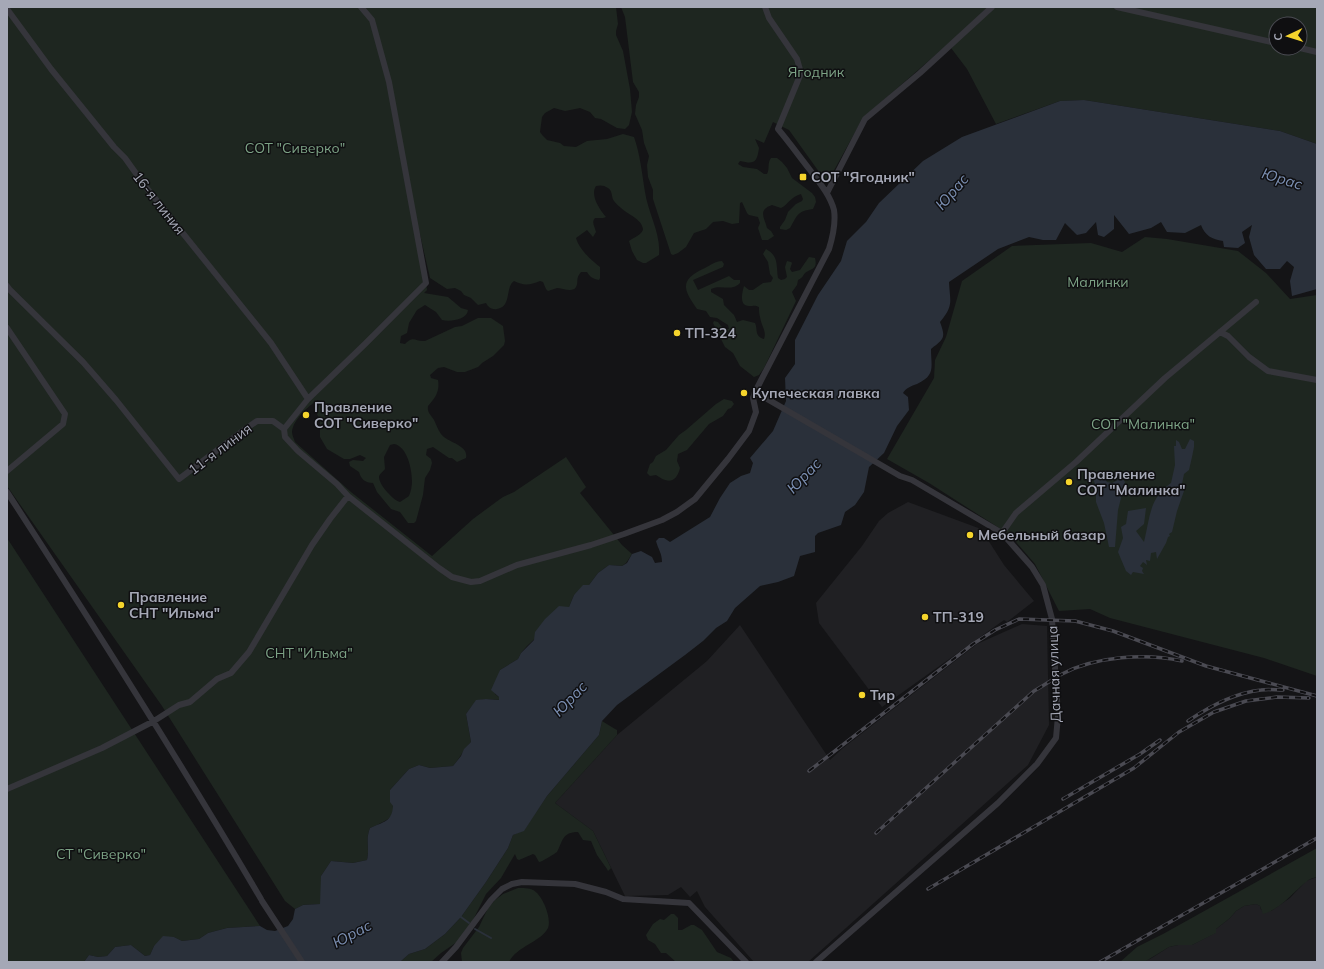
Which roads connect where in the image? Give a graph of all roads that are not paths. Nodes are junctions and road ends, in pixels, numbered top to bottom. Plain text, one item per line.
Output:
1 (361, 7) edge
2 (765, 7) edge
3 (992, 7) edge
4 (1117, 7) edge
5 (7, 9) edge
6 (1268, 40) edge
7 (826, 193) junction
8 (7, 286) edge
9 (1256, 302) dead end
10 (7, 328) edge
11 (1220, 332) junction
12 (1317, 380) edge
13 (756, 392) junction
14 (308, 399) junction
15 (284, 429) junction
16 (7, 471) edge
17 (7, 492) edge
18 (348, 496) junction
19 (1002, 533) junction
20 (154, 722) junction
21 (7, 789) edge
22 (302, 962) edge
23 (442, 962) edge
24 (746, 962) edge
25 (816, 962) edge

1 - 14 street
2 - 7 street
3 - 7 street
4 - 6 street
5 - 14 street, 16-я линия
7 - 13 street
8 - 15 street, 11-я линия
9 - 11 street
10 - 16 street
11 - 12 street
11 - 19 street
13 - 18 street
13 - 19 street, Дачная улица
14 - 15 street
15 - 18 street
17 - 20 street
18 - 20 street
19 - 25 street, Дачная улица
20 - 21 street
20 - 22 street
23 - 24 street

